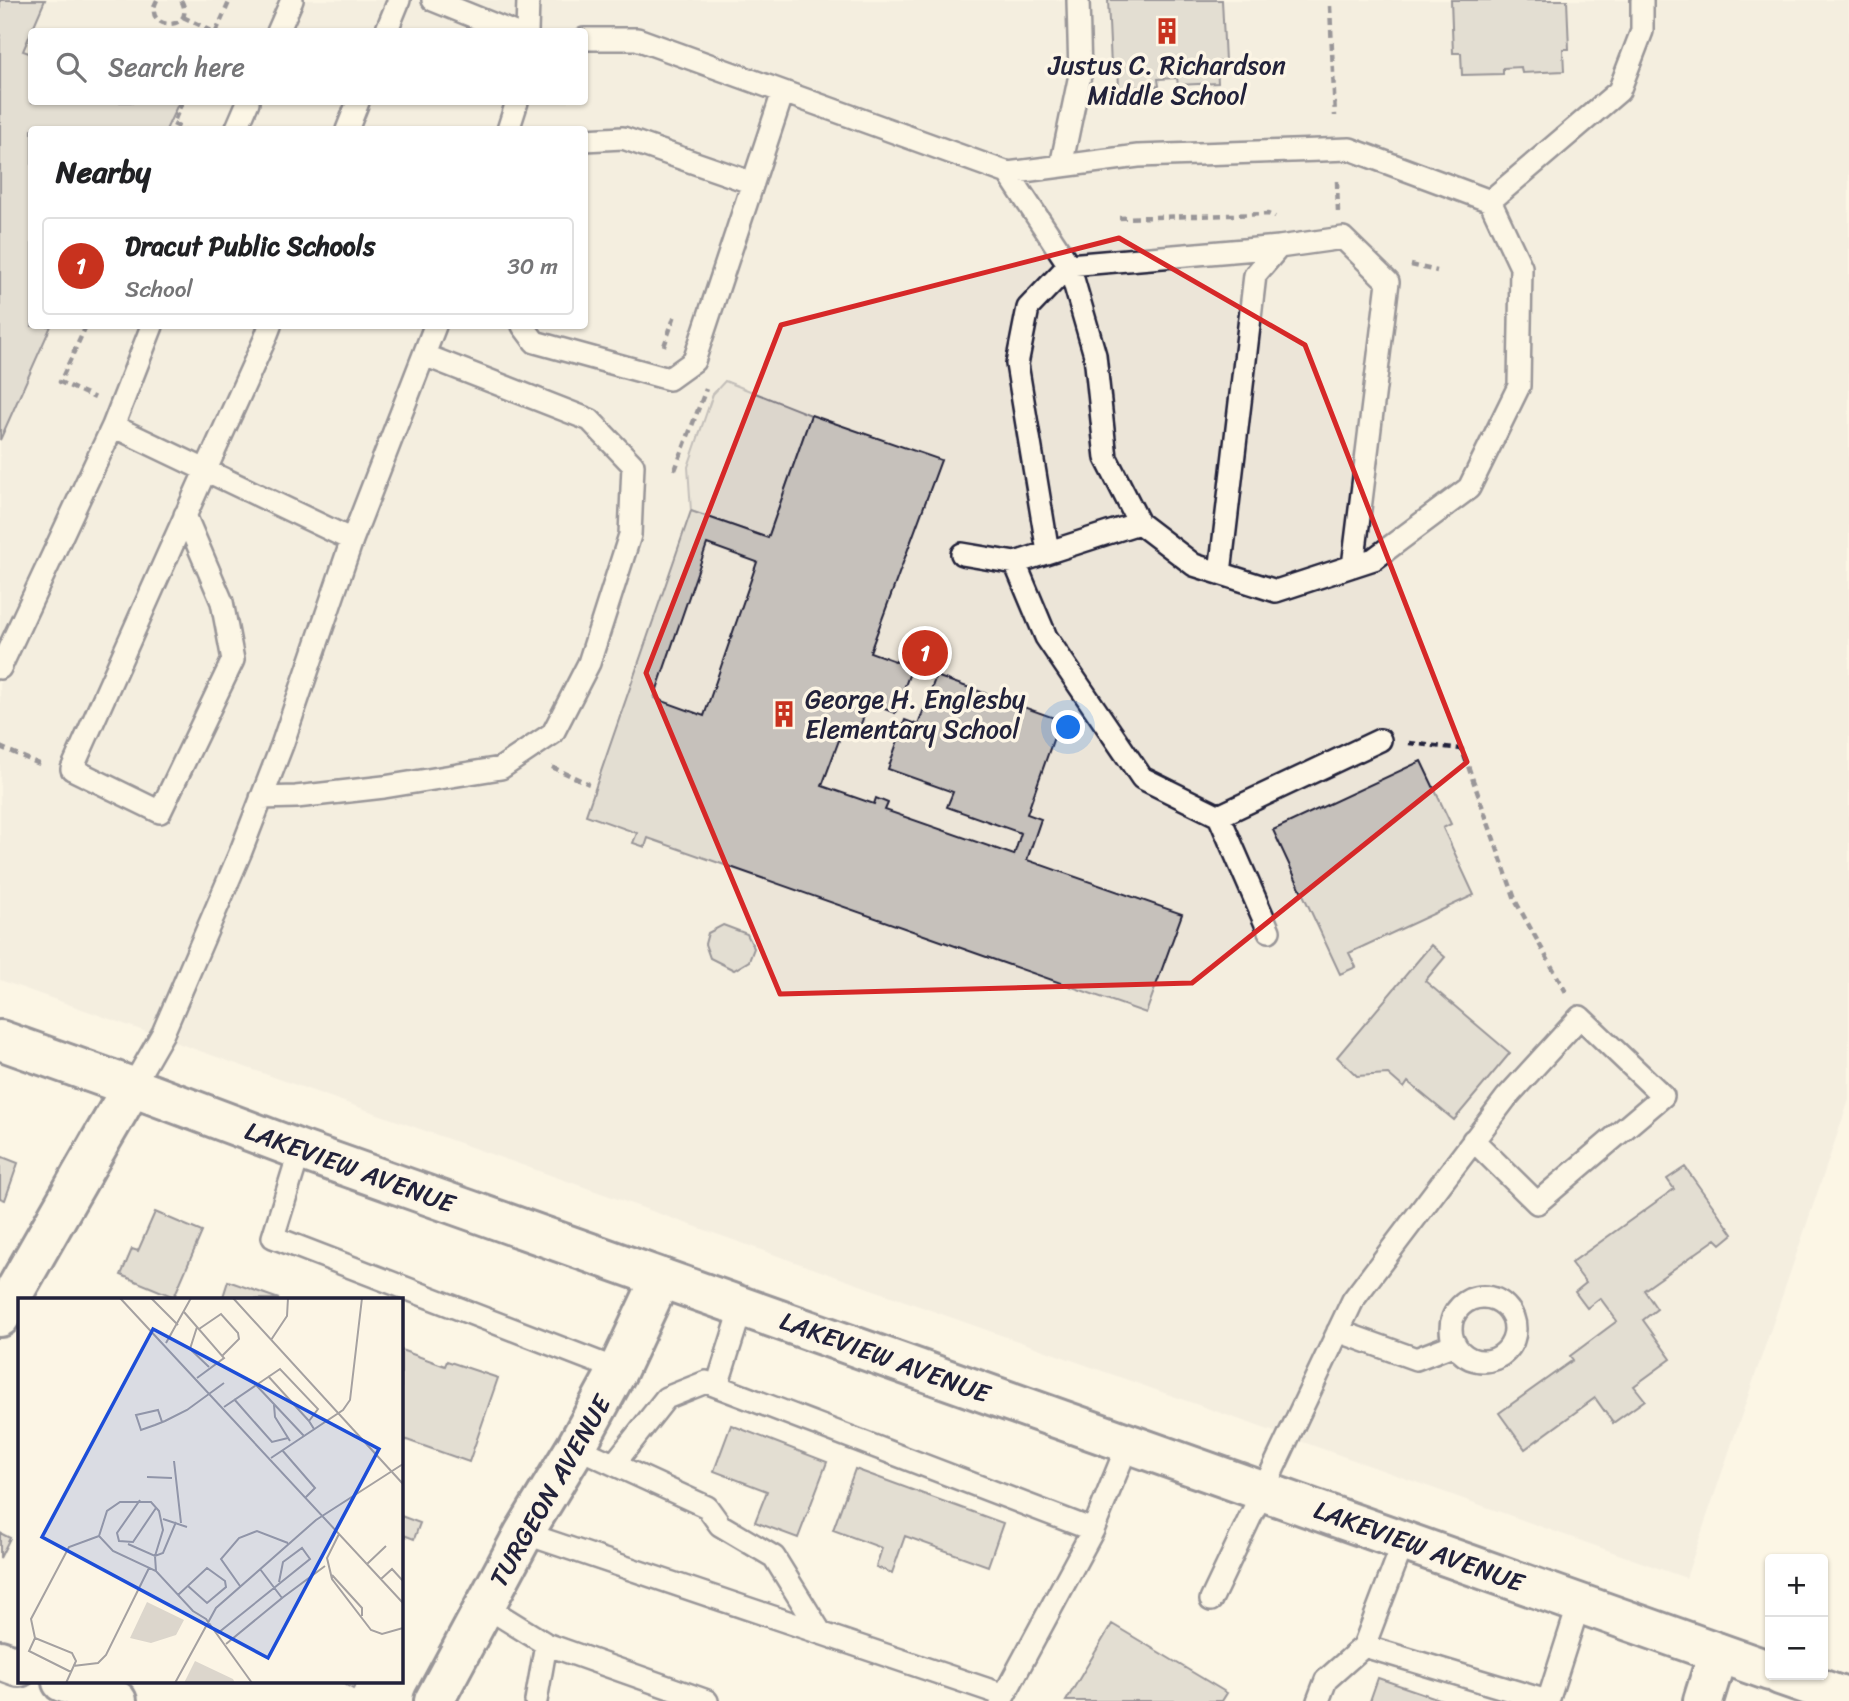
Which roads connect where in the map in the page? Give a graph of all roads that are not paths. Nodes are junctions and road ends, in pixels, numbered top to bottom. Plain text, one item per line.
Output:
1 (292, 0) edge
2 (399, 0) edge
3 (433, 0) edge
4 (528, 0) edge
5 (1078, 0) edge
6 (1642, 0) edge
7 (280, 28) edge
8 (388, 28) edge
9 (502, 28) edge
10 (527, 28) edge
11 (588, 39) edge
12 (783, 92) junction
13 (247, 105) edge
14 (357, 105) edge
15 (516, 105) edge
16 (238, 126) edge
17 (349, 126) edge
18 (509, 126) edge
19 (588, 140) edge
20 (1061, 166) junction
21 (1008, 173) junction
22 (752, 183) junction
23 (1490, 201) junction
24 (1279, 247) junction
25 (1069, 264) junction
26 (151, 329) edge
27 (269, 329) edge
28 (434, 329) edge
29 (525, 329) edge
30 (424, 355) junction
31 (113, 426) junction
32 (205, 470) junction
33 (185, 515) junction
34 (1139, 523) junction
35 (352, 540) junction
36 (1048, 552) junction
37 (962, 554) dead end
38 (1015, 563) junction
39 (1353, 566) junction
40 (1220, 573) junction
41 (0, 668) edge
42 (1380, 740) road end
43 (261, 798) junction
44 (1219, 816) junction
45 (1269, 931) dead end
46 (0, 1040) edge
47 (132, 1087) junction
48 (1474, 1140) junction
49 (300, 1150) junction
50 (661, 1278) junction
51 (742, 1307) junction
52 (0, 1317) edge
53 (1338, 1331) junction
54 (1455, 1344) dead end
55 (618, 1370) junction
56 (717, 1386) junction
57 (1128, 1444) junction
58 (576, 1447) junction
59 (614, 1464) junction
60 (1262, 1490) junction
61 (1093, 1530) junction
62 (524, 1533) junction
63 (1405, 1541) junction
64 (1211, 1600) dead end
65 (1579, 1604) junction
66 (485, 1606) junction
67 (821, 1633) junction
68 (546, 1644) junction
69 (1364, 1646) junction
70 (1718, 1653) junction
71 (0, 1660) edge
72 (18, 1667) edge
73 (1765, 1669) edge
74 (1794, 1680) edge
75 (68, 1684) edge
76 (1003, 1698) edge
77 (1849, 1699) edge
78 (117, 1701) edge
79 (434, 1701) edge
80 (536, 1701) edge
81 (707, 1701) edge
82 (1318, 1701) edge
83 (1547, 1701) edge
84 (1703, 1701) edge

1 - 7 lane
2 - 8 lane
3 - 9 lane
4 - 10 lane
5 - 20 lane
6 - 23 lane
11 - 12 lane
12 - 21 lane
12 - 22 lane
13 - 16 lane
14 - 17 lane
15 - 18 lane
19 - 22 lane
20 - 21 lane
20 - 23 lane
21 - 25 lane
22 - 29 lane
23 - 39 lane
24 - 25 lane
24 - 39 lane
24 - 40 lane
25 - 34 lane
25 - 36 lane
26 - 31 lane
27 - 32 lane
28 - 30 lane
30 - 35 lane
30 - 43 lane
31 - 32 lane
31 - 41 lane
32 - 33 lane
32 - 35 lane
33 - 33 lane
34 - 36 lane
34 - 40 lane
35 - 43 lane
36 - 38 lane
37 - 38 lane
38 - 44 lane
39 - 40 lane
42 - 44 lane
43 - 47 lane
44 - 45 lane
46 - 47 main road, LAKEVIEW AVENUE
47 - 49 main road, LAKEVIEW AVENUE
47 - 52 main road
48 - 48 lane
48 - 53 lane
49 - 50 main road, LAKEVIEW AVENUE
49 - 55 lane
50 - 51 main road, LAKEVIEW AVENUE
50 - 55 main road, TURGEON AVENUE
51 - 56 lane
51 - 57 main road, LAKEVIEW AVENUE
53 - 54 lane
53 - 60 lane
55 - 58 main road, TURGEON AVENUE
56 - 59 lane
56 - 61 lane
57 - 60 main road, LAKEVIEW AVENUE
57 - 61 lane
58 - 59 lane
58 - 62 main road, TURGEON AVENUE
59 - 67 lane
60 - 63 main road, LAKEVIEW AVENUE
60 - 64 lane
61 - 76 lane
62 - 66 main road, TURGEON AVENUE
62 - 67 lane
63 - 65 main road, LAKEVIEW AVENUE
63 - 69 lane
65 - 70 main road, LAKEVIEW AVENUE
65 - 83 lane
66 - 68 lane
66 - 79 main road, TURGEON AVENUE
67 - 76 lane
68 - 80 lane
68 - 81 lane
69 - 82 lane
69 - 83 lane
70 - 73 main road, LAKEVIEW AVENUE
70 - 84 main road
71 - 72 main road
74 - 77 main road
75 - 78 main road

